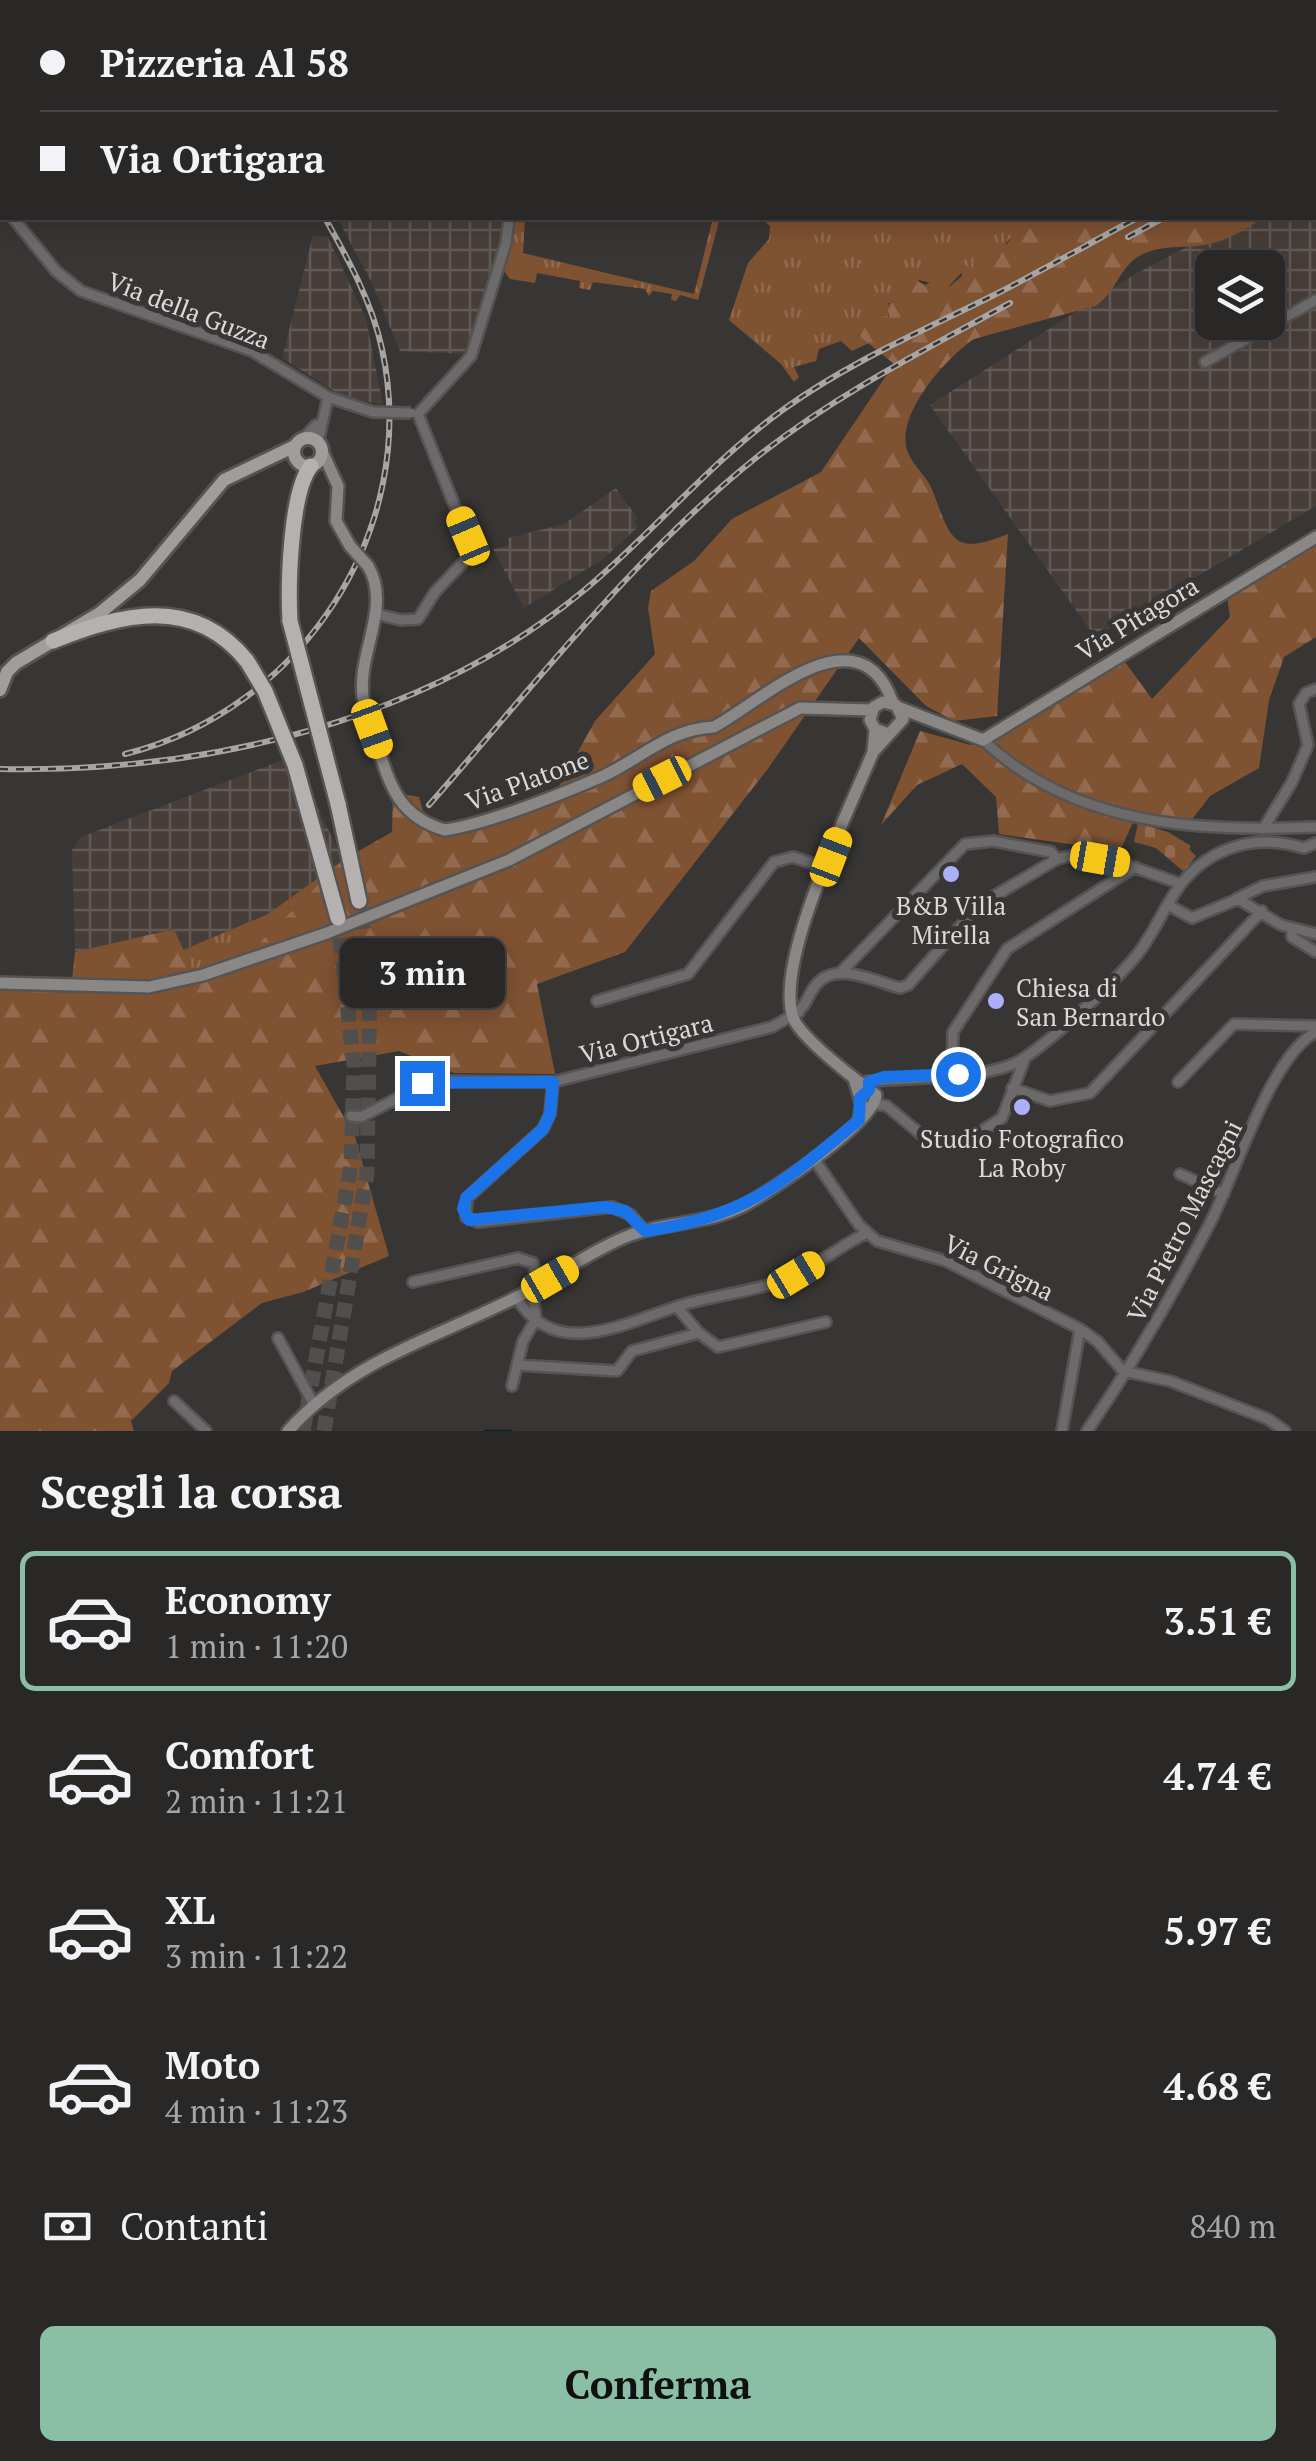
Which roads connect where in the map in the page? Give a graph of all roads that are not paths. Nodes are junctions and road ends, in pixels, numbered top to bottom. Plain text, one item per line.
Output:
1 (15, 220) edge
2 (510, 220) edge
3 (1316, 300) edge
4 (1205, 362) dead end
5 (328, 397) junction
6 (414, 414) junction
7 (309, 453) junction
8 (1316, 537) edge
9 (376, 614) junction
10 (52, 641) junction
11 (26, 656) junction
12 (0, 663) edge
13 (0, 674) edge
14 (875, 675) junction
15 (1316, 689) edge
16 (0, 690) edge
17 (896, 706) junction
18 (874, 716) junction
19 (938, 725) junction
20 (1004, 726) junction
21 (956, 728) junction
22 (893, 732) junction
23 (983, 740) junction
24 (872, 752) junction
25 (1316, 827) edge
26 (1262, 829) junction
27 (1316, 843) edge
28 (1057, 859) junction
29 (1119, 862) junction
30 (1135, 867) junction
31 (827, 868) junction
32 (1316, 877) edge
33 (1118, 878) junction
34 (1181, 884) junction
35 (1236, 899) junction
36 (359, 901) tunnel mouth
37 (1168, 905) junction
38 (1262, 911) junction
39 (338, 918) tunnel mouth
40 (1290, 928) junction
41 (1316, 934) edge
42 (1316, 952) edge
43 (841, 972) junction
44 (0, 983) edge
45 (597, 1000) dead end
46 (796, 1011) junction
47 (1295, 1025) junction
48 (1316, 1029) edge
49 (1304, 1038) junction
50 (1026, 1058) junction
51 (994, 1071) junction
52 (952, 1074) junction
53 (553, 1082) junction
54 (1178, 1082) dead end
55 (1012, 1088) junction
56 (867, 1094) junction
57 (351, 1116) dead end
58 (814, 1159) junction
59 (1180, 1174) dead end
60 (1224, 1194) junction
61 (645, 1231) junction
62 (867, 1233) junction
63 (413, 1282) dead end
64 (535, 1287) junction
65 (516, 1298) junction
66 (676, 1306) junction
67 (536, 1318) junction
68 (826, 1322) dead end
69 (1080, 1329) junction
70 (700, 1334) junction
71 (278, 1338) dead end
72 (516, 1365) junction
73 (1127, 1372) junction
74 (512, 1386) dead end
75 (174, 1402) dead end
76 (313, 1403) junction
77 (206, 1431) edge
78 (288, 1431) edge
79 (1062, 1431) edge
80 (1087, 1431) edge
81 (1285, 1431) edge

1 - 5 street, Via della Guzza
2 - 6 street
3 - 4 street
5 - 6 street, Via della Guzza, bridge
5 - 7 street
6 - 9 street
7 - 9 street, Via Platone, bridge
7 - 10 main road
7 - 36 highway, bridge
8 - 20 street, Via Pitagora
9 - 14 street, Via Platone, bridge
10 - 11 main road
10 - 39 highway, bridge
11 - 12 main road
11 - 16 main road
13 - 16 main road
14 - 17 street
14 - 18 street
15 - 26 street
17 - 18 street
17 - 19 street
17 - 22 street
18 - 22 street
18 - 24 street
18 - 44 street
19 - 21 street
19 - 22 street
20 - 21 street
20 - 23 street, Via Pitagora
21 - 23 street
22 - 24 street
23 - 26 street
24 - 31 street
25 - 26 street
27 - 34 street
28 - 29 street
28 - 43 street
28 - 43 street, Via Ortigara
29 - 30 street
29 - 33 street
30 - 33 street
30 - 34 street
31 - 45 street
31 - 46 street
32 - 35 street
33 - 52 street
34 - 37 street
35 - 37 street
35 - 38 street
37 - 50 street
38 - 40 street
38 - 55 street
40 - 41 street
40 - 42 street
43 - 46 street, Via Ortigara
46 - 53 street, Via Ortigara
46 - 56 street
47 - 48 street
47 - 49 street
47 - 54 street
48 - 49 street, Via Pietro Mascagni
49 - 60 street, Via Pietro Mascagni
50 - 51 street
50 - 55 street
51 - 52 street
51 - 55 street
52 - 56 street
53 - 57 street, Via Ortigara
53 - 61 street
55 - 56 street
56 - 58 street
58 - 61 street
58 - 62 street
59 - 60 street
60 - 73 street, Via Pietro Mascagni
61 - 64 street
62 - 66 street
62 - 69 street, Via Grigna
63 - 64 street
64 - 65 street
64 - 67 street
65 - 67 street
65 - 76 street
66 - 67 street
66 - 70 street
67 - 72 street
68 - 70 street
69 - 73 street, Via Grigna
69 - 79 street
70 - 72 street
71 - 76 street
72 - 74 street
73 - 80 street, Via Pietro Mascagni
73 - 81 street
75 - 77 street
76 - 78 street

